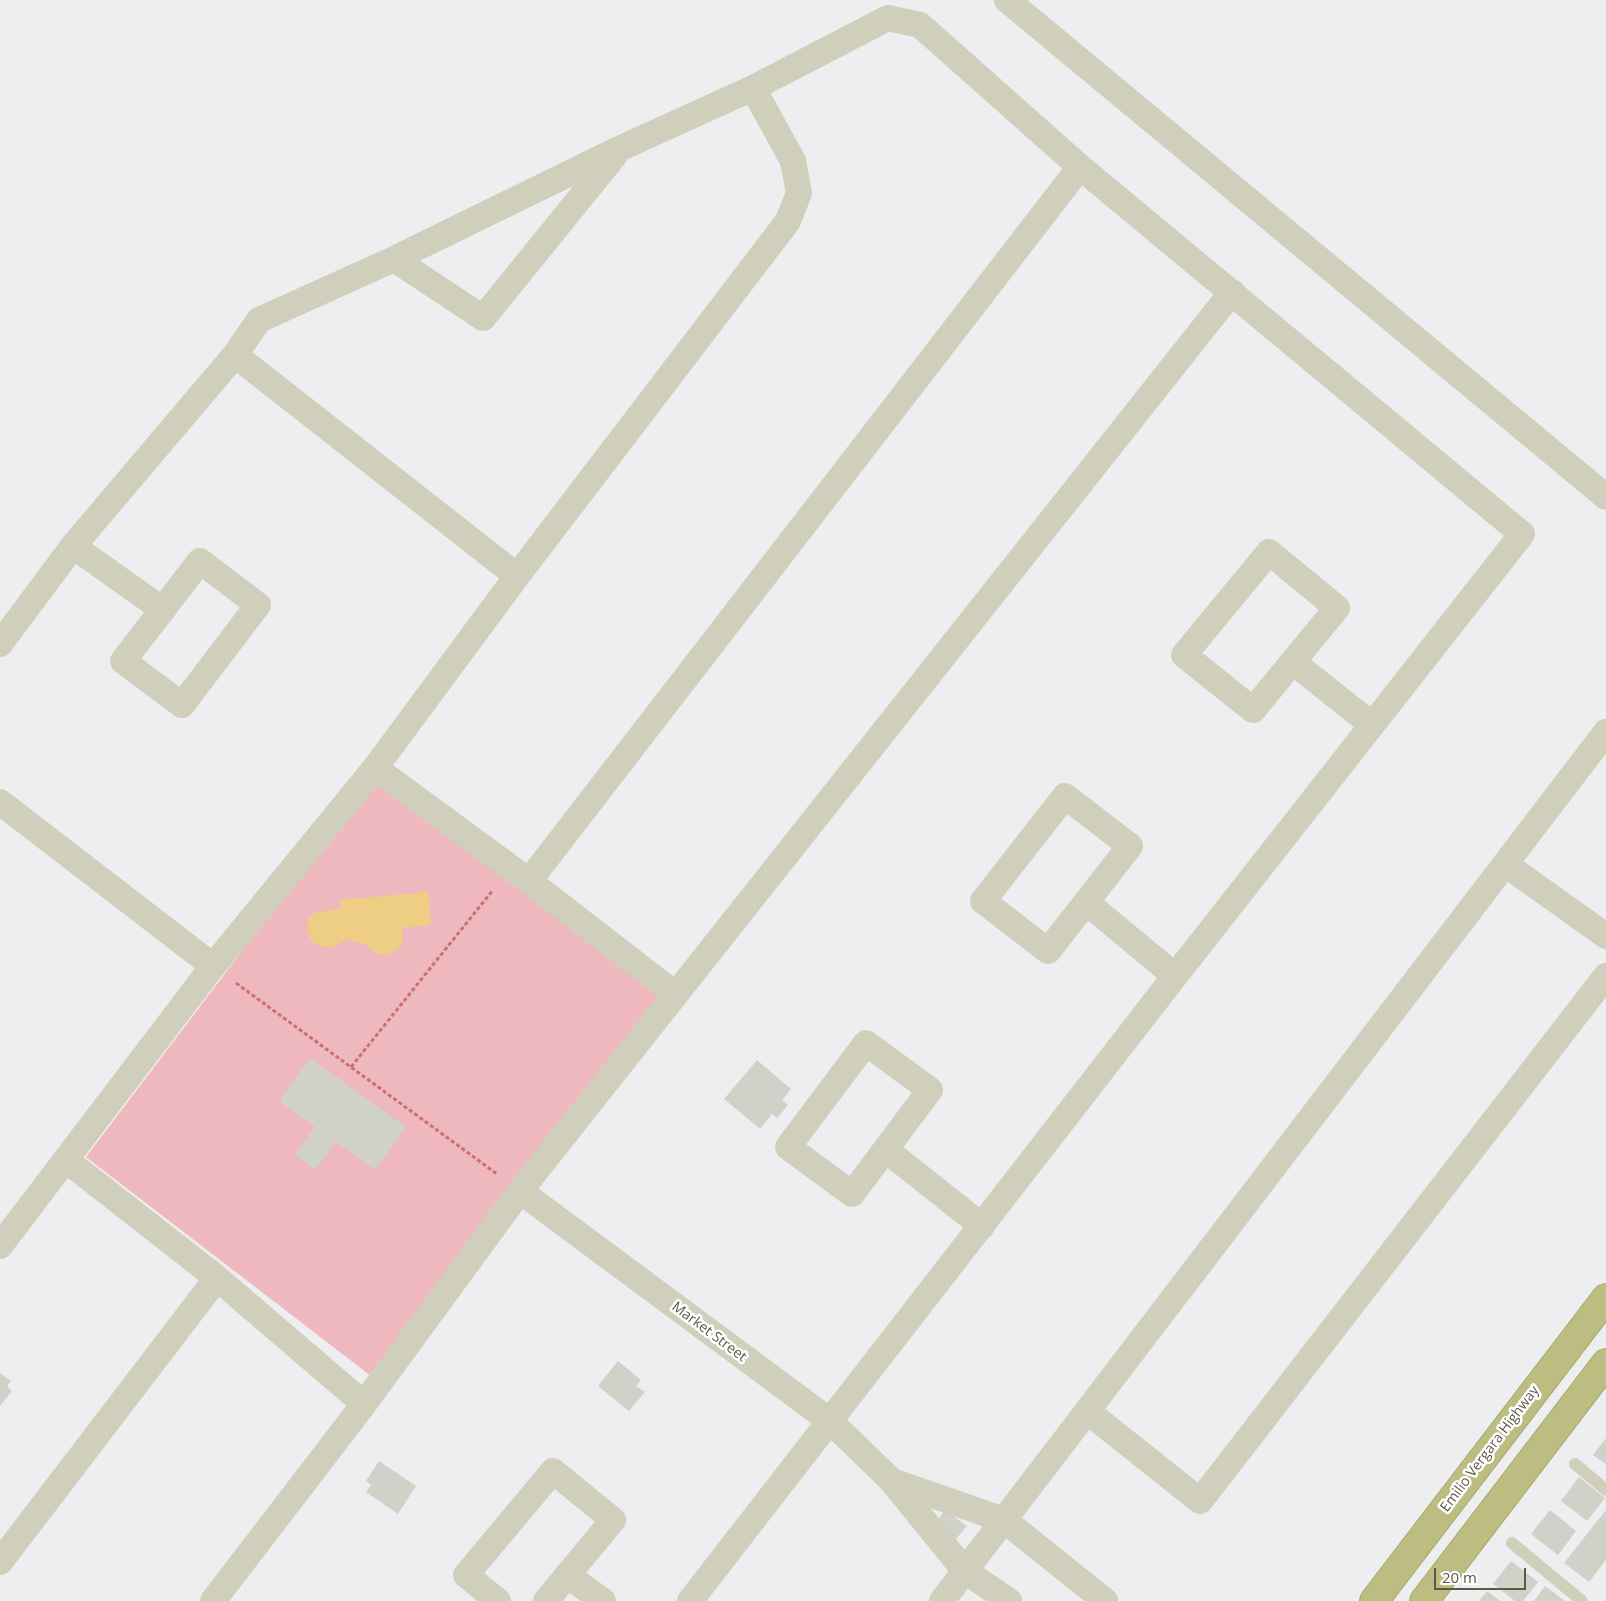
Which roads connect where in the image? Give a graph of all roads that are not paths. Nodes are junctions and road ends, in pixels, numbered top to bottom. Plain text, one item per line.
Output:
1 (1007, 0) edge
2 (753, 88) junction
3 (619, 149) junction
4 (1080, 167) junction
5 (394, 259) junction
6 (1232, 292) junction
7 (235, 355) junction
8 (1606, 497) edge
9 (73, 546) junction
10 (517, 576) junction
11 (163, 610) junction
12 (0, 644) edge
13 (1293, 662) junction
14 (1372, 725) junction
15 (1604, 740) edge
16 (375, 768) junction
17 (0, 802) edge
18 (1505, 864) junction
19 (520, 874) junction
20 (1086, 902) junction
21 (1606, 936) edge
22 (213, 966) junction
23 (1175, 976) junction
24 (1606, 976) edge
25 (675, 994) junction
26 (886, 1150) junction
27 (66, 1160) junction
28 (520, 1191) junction
29 (982, 1226) junction
30 (0, 1246) edge
31 (217, 1278) junction
32 (1606, 1298) edge
33 (1606, 1363) edge
34 (364, 1404) junction
35 (1087, 1411) junction
36 (830, 1422) junction
37 (1574, 1464) dead end
38 (891, 1480) junction
39 (1606, 1490) edge
40 (1004, 1520) junction
41 (1512, 1543) dead end
42 (0, 1562) edge
43 (965, 1570) junction
44 (567, 1576) junction
45 (213, 1601) edge
46 (498, 1601) edge
47 (546, 1601) edge
48 (603, 1601) edge
49 (690, 1601) edge
50 (942, 1601) edge
51 (1009, 1601) edge
52 (1105, 1601) edge
53 (1374, 1601) edge
54 (1424, 1601) edge
55 (1582, 1601) edge

1 - 8 street
2 - 3 street
2 - 4 street
2 - 10 street
3 - 5 street
3 - 5 street
4 - 6 street
4 - 19 street
5 - 7 street
6 - 14 street
6 - 25 street
7 - 9 street
7 - 10 street
9 - 11 street
9 - 12 street
10 - 16 street
11 - 11 street
13 - 13 street
13 - 14 street
14 - 23 street
15 - 18 street
16 - 19 street
16 - 22 street
17 - 22 street
18 - 21 street
18 - 35 street
19 - 25 street
20 - 20 street
20 - 23 street
22 - 27 street
23 - 29 street
24 - 35 street
25 - 28 street
26 - 26 street
26 - 29 street
27 - 30 street
27 - 31 street
28 - 34 street
28 - 36 street, Market Street
29 - 36 street
31 - 34 street
31 - 42 street
32 - 53 highway, Emilio Vergara Highway
33 - 54 highway
34 - 45 street
35 - 40 street
36 - 38 street, Market Street
36 - 49 street
37 - 39 lane
38 - 40 street, Market Street
38 - 43 street, Market Street
40 - 43 street
40 - 52 street, Market Street
41 - 55 lane
43 - 50 street
43 - 51 street, Market Street
44 - 46 street
44 - 47 street
44 - 48 street

